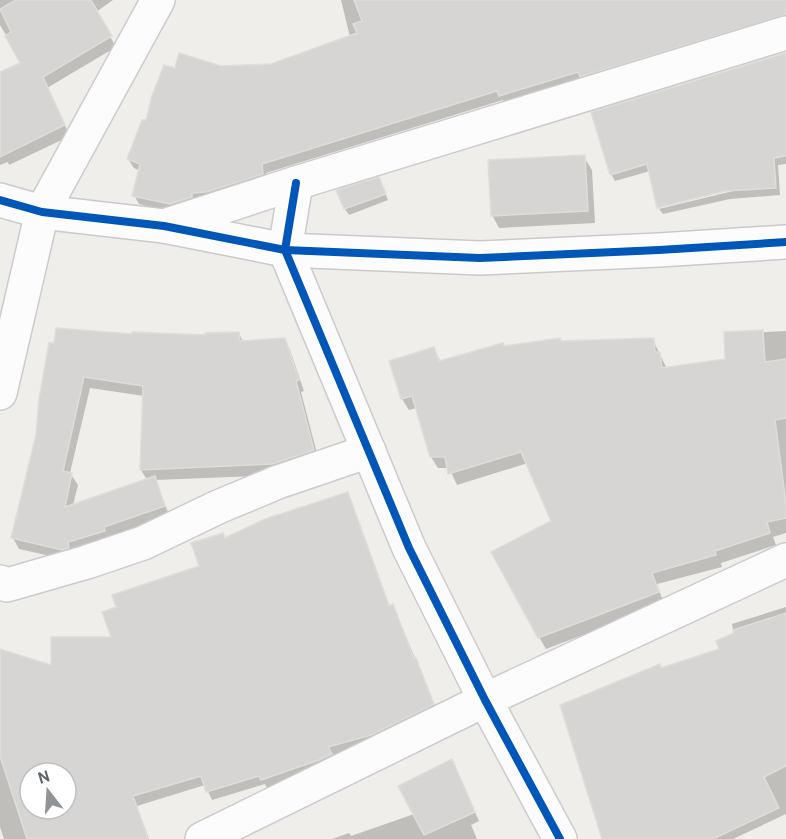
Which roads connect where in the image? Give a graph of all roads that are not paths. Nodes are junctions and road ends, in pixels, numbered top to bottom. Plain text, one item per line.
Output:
1 (158, 0) edge
2 (786, 33) edge
3 (296, 183) junction
4 (0, 200) edge
5 (42, 212) junction
6 (164, 226) junction
7 (786, 242) edge
8 (285, 250) junction
9 (0, 393) edge
10 (369, 451) junction
11 (786, 560) edge
12 (0, 582) edge
13 (485, 700) junction
14 (202, 839) edge
15 (560, 839) edge

1 - 5 street
2 - 3 street
3 - 6 street
3 - 8 street
4 - 5 street
5 - 6 street
5 - 9 street
6 - 8 street
7 - 8 street
8 - 10 street
10 - 12 street
10 - 13 street
11 - 13 street
13 - 14 street
13 - 15 street

